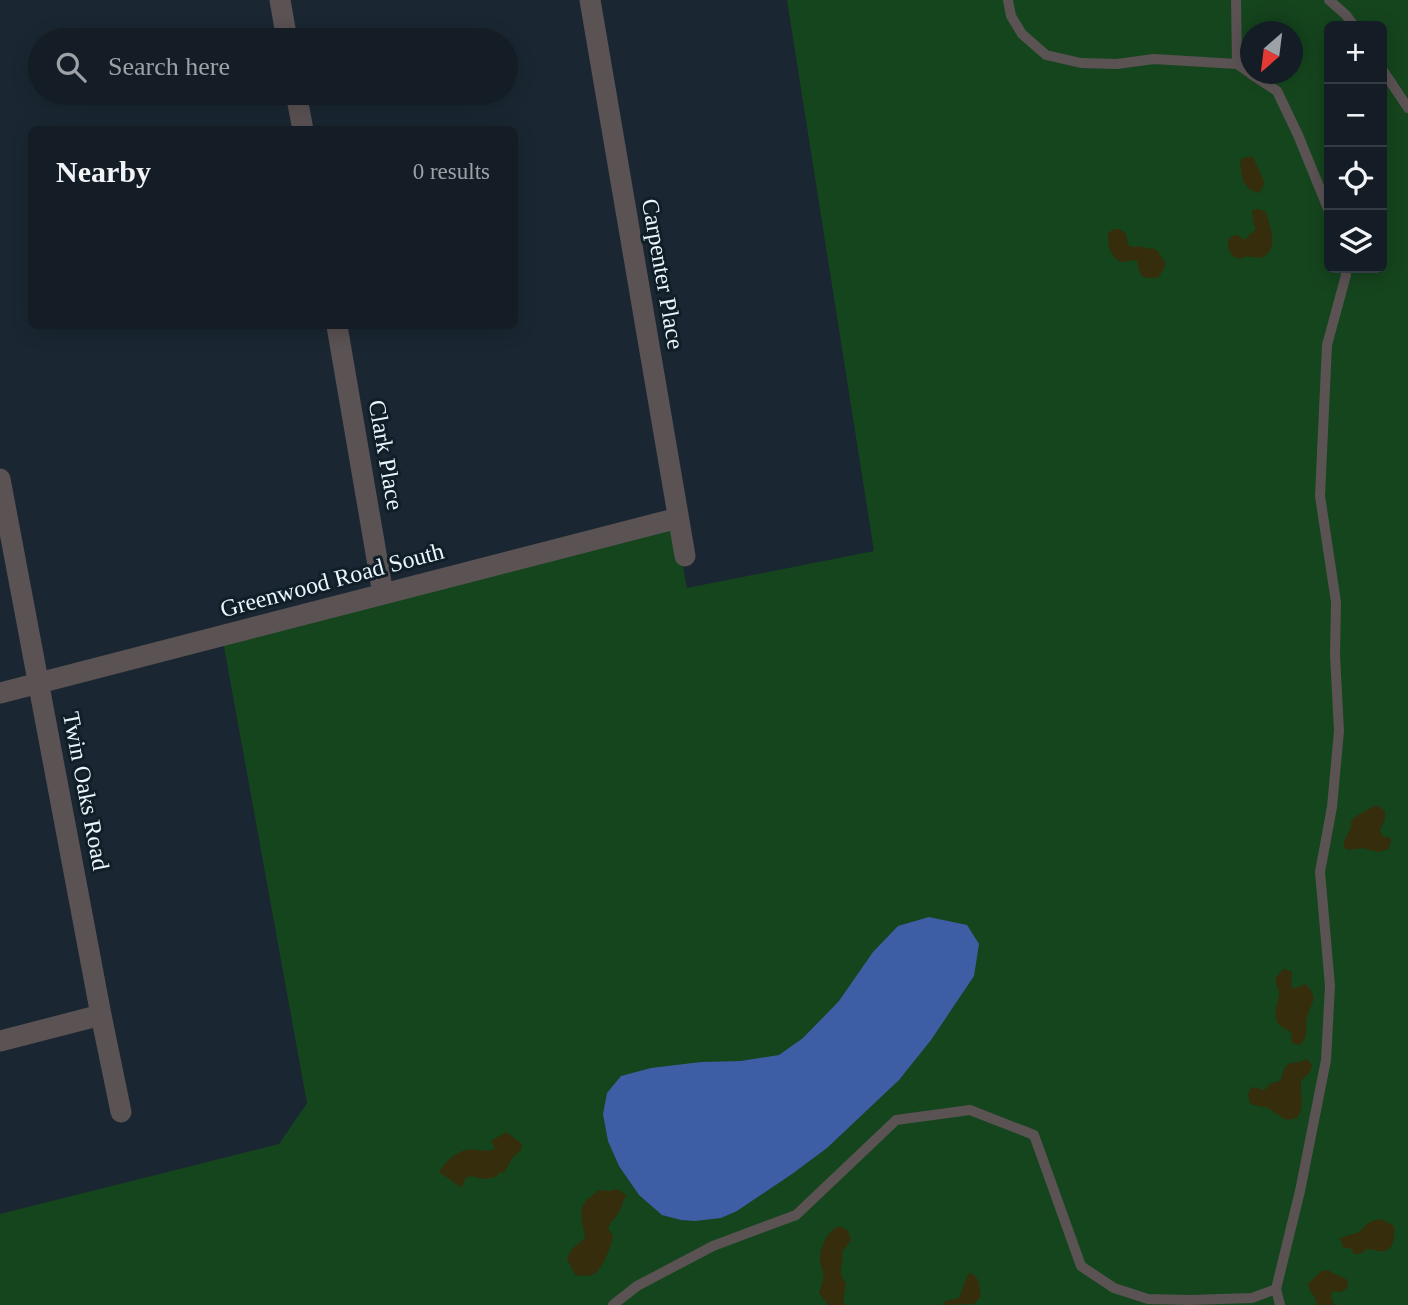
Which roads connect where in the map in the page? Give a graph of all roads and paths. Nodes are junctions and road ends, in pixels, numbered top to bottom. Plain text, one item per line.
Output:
1 (279, 0) edge
2 (590, 0) edge
3 (1008, 0) edge
4 (1236, 0) edge
5 (1329, 0) edge
6 (1350, 21) edge
7 (285, 28) edge
8 (1237, 64) junction
9 (1240, 66) edge
10 (1387, 76) edge
11 (1266, 84) edge
12 (298, 105) edge
13 (1408, 108) edge
14 (302, 126) edge
15 (1329, 210) edge
16 (1346, 273) edge
17 (338, 329) edge
18 (0, 479) edge
19 (678, 517) junction
20 (685, 556) dead end
21 (383, 594) junction
22 (39, 683) junction
23 (0, 693) edge
24 (101, 1015) junction
25 (0, 1041) edge
26 (121, 1112) dead end
27 (1276, 1289) junction
28 (612, 1305) edge
29 (1280, 1305) edge

1 - 7 street
2 - 19 street, Carpenter Place
3 - 8 lane
4 - 8 lane
5 - 6 lane
8 - 9 lane
10 - 13 lane
11 - 15 lane
12 - 14 street
16 - 27 lane
17 - 21 street, Clark Place
18 - 22 street, Twin Oaks Road
19 - 20 street, Carpenter Place
19 - 21 street, Greenwood Road South
21 - 22 street, Greenwood Road South
22 - 23 street, Greenwood Road South
22 - 24 street, Twin Oaks Road
24 - 25 street
24 - 26 street, Twin Oaks Road
27 - 28 lane
27 - 29 lane

